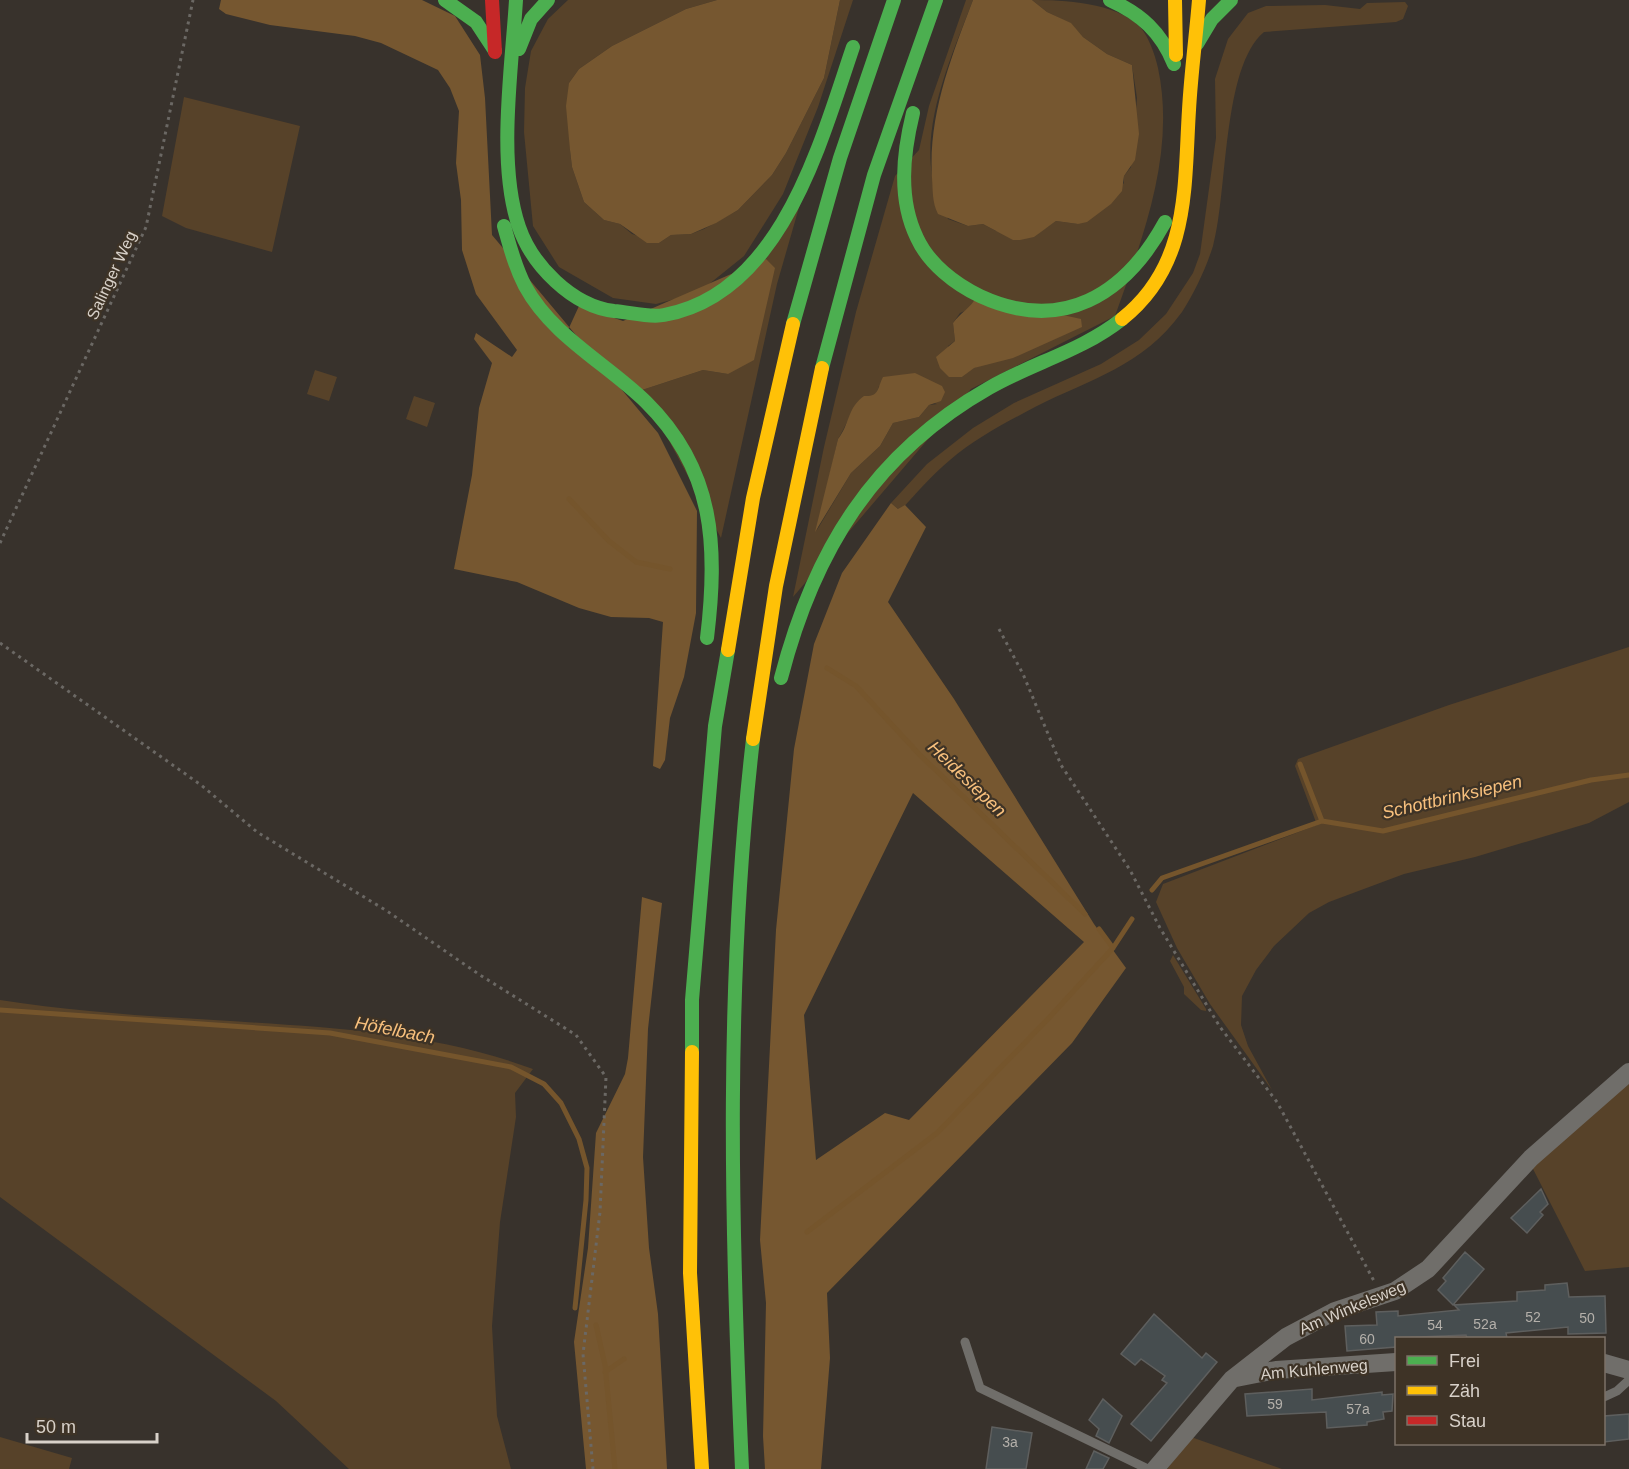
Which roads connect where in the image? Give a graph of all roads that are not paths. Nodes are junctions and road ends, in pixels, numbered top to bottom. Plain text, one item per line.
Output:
1 (445, 0) edge
2 (492, 0) edge
3 (516, 0) edge
4 (548, 0) edge
5 (894, 0) edge
6 (936, 0) edge
7 (1110, 0) edge
8 (1175, 0) edge
9 (1199, 0) edge
10 (1231, 0) edge
11 (948, 9) edge
12 (858, 33) dead end
13 (1196, 46) junction
14 (495, 51) junction
15 (513, 71) junction
16 (1176, 71) junction
17 (707, 656) dead end
18 (710, 680) dead end
19 (778, 693) dead end
20 (715, 726) junction
21 (758, 852) dead end
22 (742, 881) junction
23 (1629, 1071) edge
24 (965, 1342) dead end
25 (1395, 1362) edge
26 (1605, 1363) edge
27 (1629, 1370) edge
28 (1232, 1379) junction
29 (1629, 1380) edge
30 (1605, 1397) edge
31 (702, 1469) edge
32 (742, 1469) edge
33 (1148, 1469) edge
34 (1155, 1469) edge

1 - 14 highway
2 - 14 highway
3 - 15 highway
4 - 15 highway
5 - 20 highway
6 - 22 highway
7 - 16 highway
8 - 16 highway
9 - 13 highway
10 - 13 highway
11 - 16 highway
12 - 15 highway
13 - 19 highway
14 - 17 highway
18 - 20 highway
20 - 31 highway
21 - 22 highway
22 - 32 highway
23 - 28 street, Am Winkelsweg
24 - 33 lane
25 - 28 street, Am Kuhlenweg
26 - 27 street
28 - 34 street, Am Winkelsweg
29 - 30 lane

